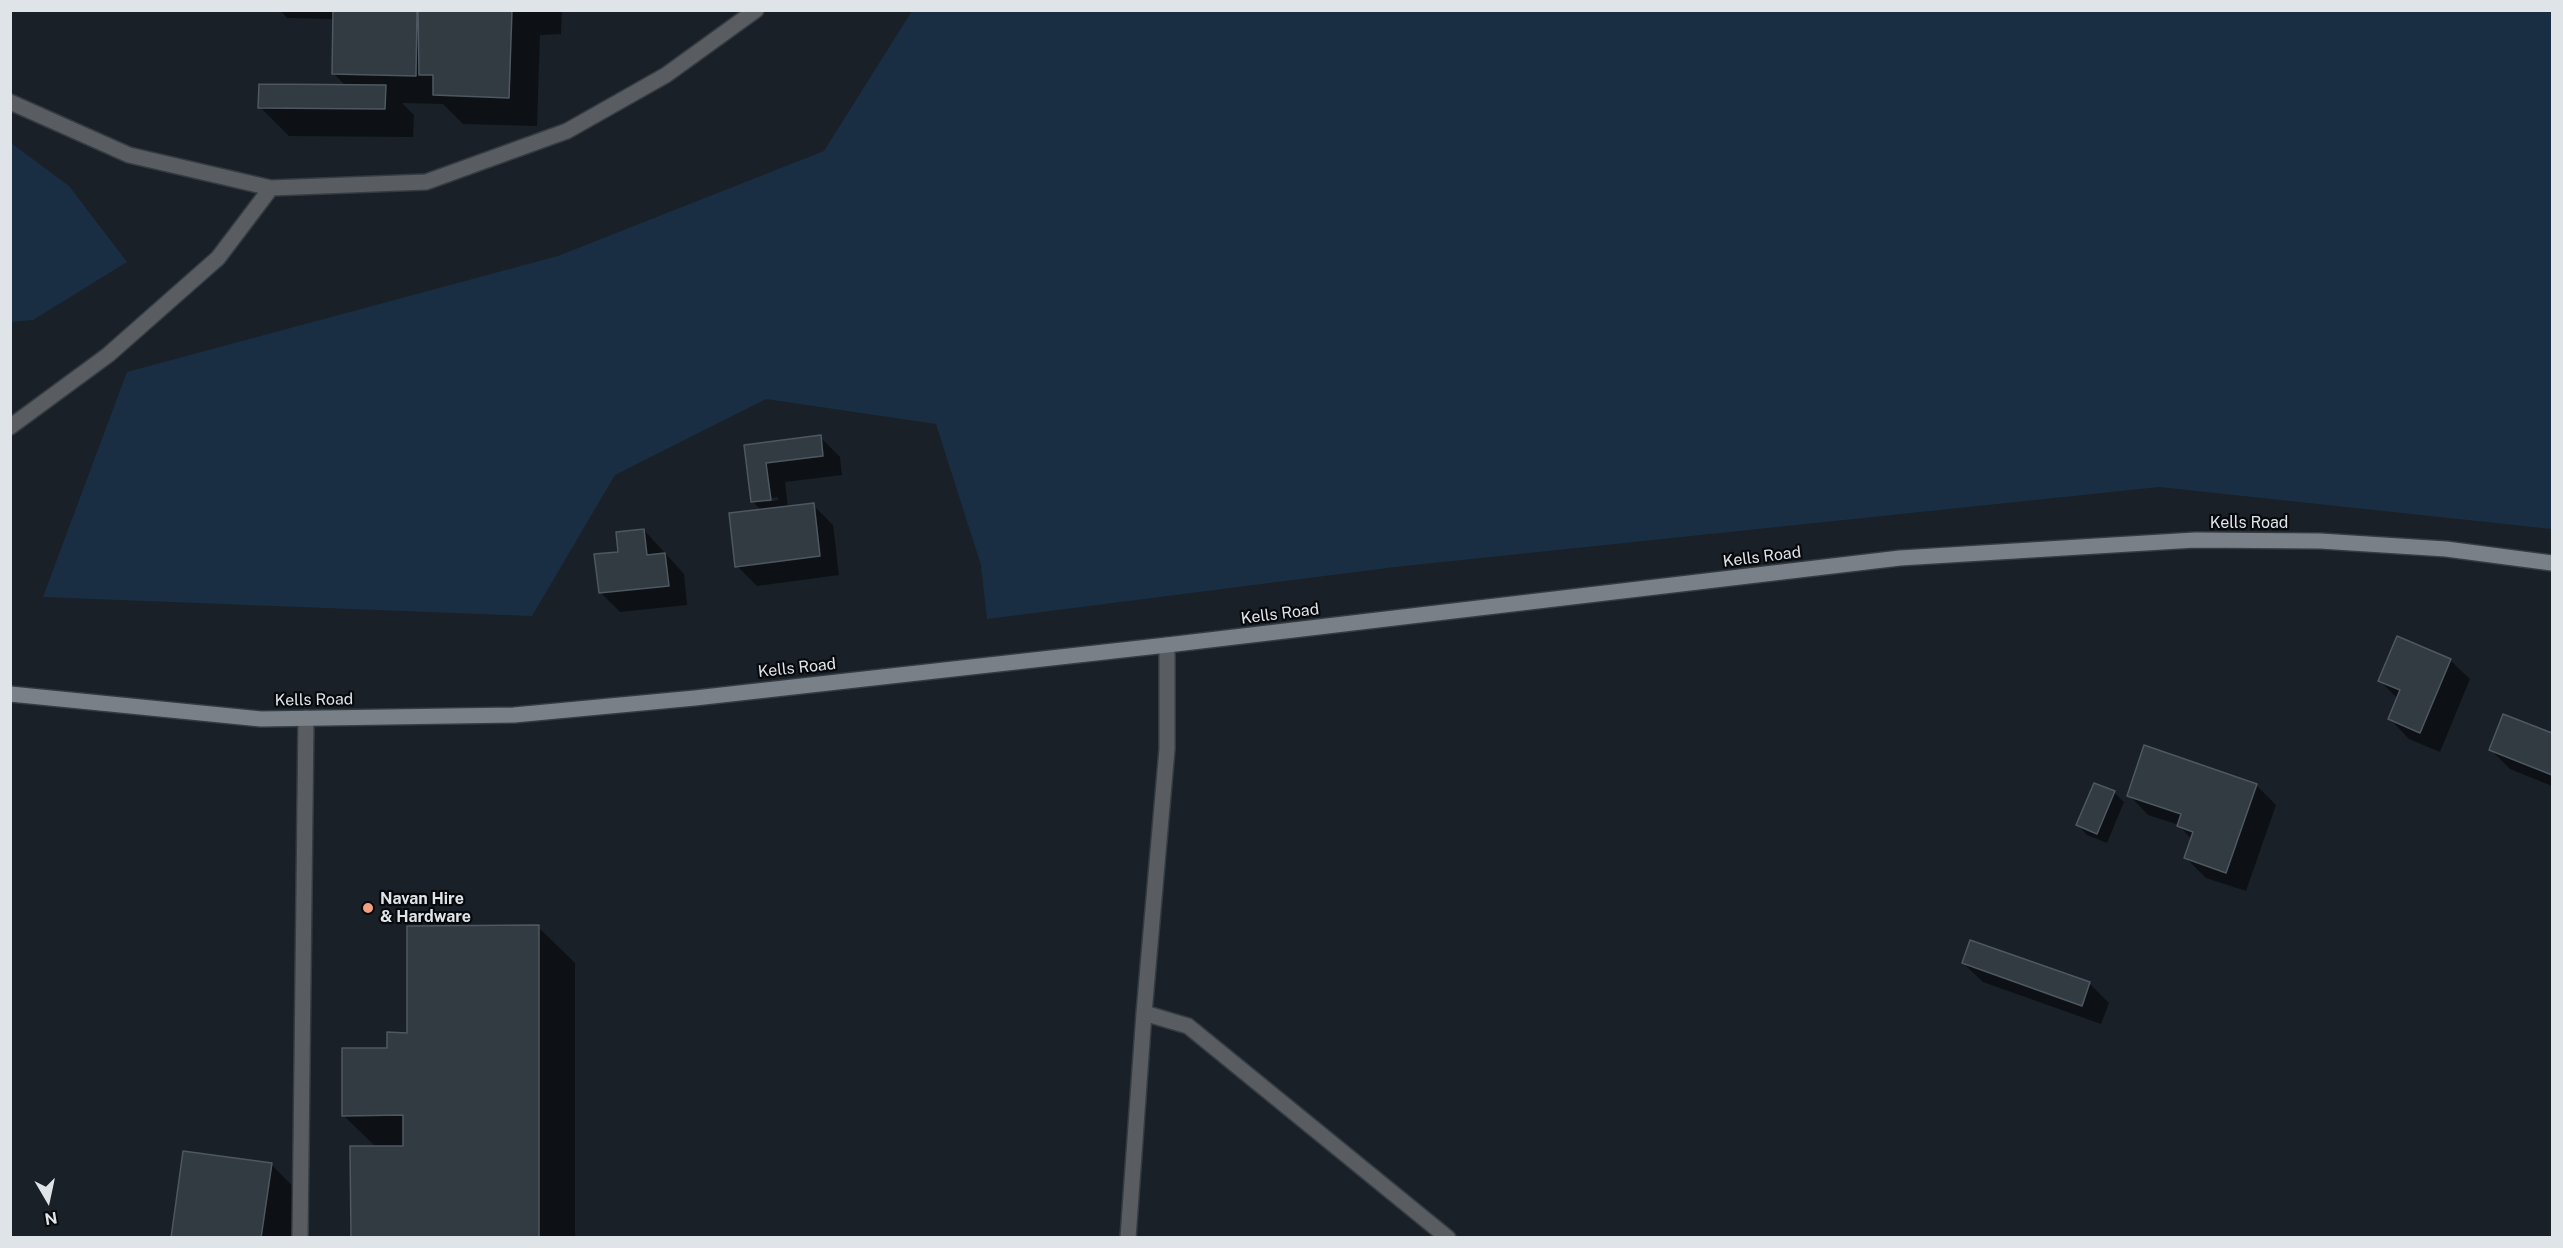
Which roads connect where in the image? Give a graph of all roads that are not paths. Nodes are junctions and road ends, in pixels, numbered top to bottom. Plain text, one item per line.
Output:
1 (756, 10) edge
2 (10, 102) edge
3 (271, 188) junction
4 (10, 427) edge
5 (2553, 563) edge
6 (1167, 645) junction
7 (10, 694) edge
8 (306, 718) junction
9 (1144, 1013) junction
10 (300, 1238) edge
11 (1128, 1238) edge
12 (1448, 1238) edge

1 - 3 lane
2 - 3 lane
3 - 4 lane
5 - 6 main road, Kells Road
6 - 8 main road, Kells Road
6 - 9 lane
7 - 8 main road, Kells Road
8 - 10 lane
9 - 11 lane
9 - 12 lane

